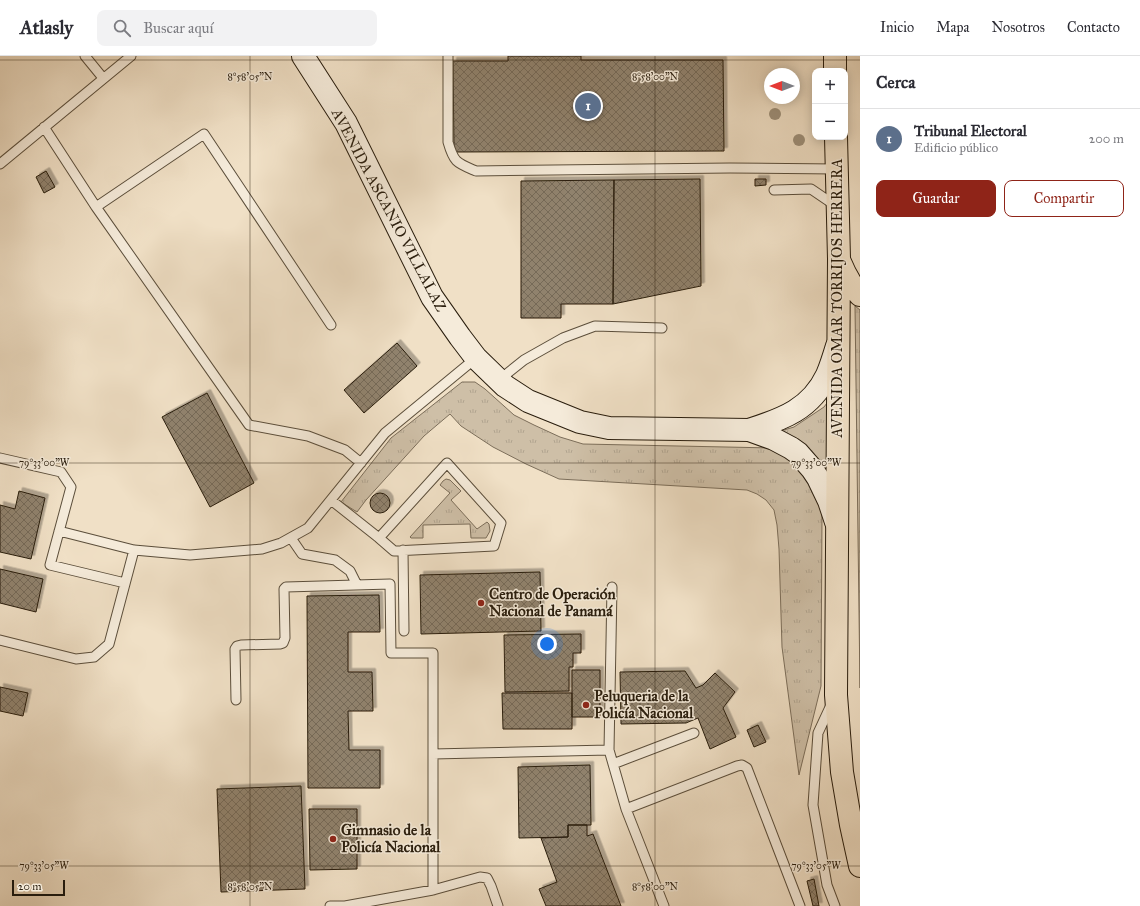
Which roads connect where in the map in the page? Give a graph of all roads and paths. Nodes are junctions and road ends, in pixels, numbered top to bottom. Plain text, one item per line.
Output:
1 (85, 56) edge
2 (130, 56) edge
3 (303, 56) edge
4 (448, 56) edge
5 (835, 56) edge
6 (835, 68) edge
7 (103, 78) junction
8 (44, 127) junction
9 (836, 140) edge
10 (2, 161) edge
11 (836, 169) junction
12 (774, 190) dead end
13 (837, 206) junction
14 (96, 208) junction
15 (838, 259) junction
16 (860, 295) edge
17 (331, 325) dead end
18 (662, 328) dead end
19 (838, 341) junction
20 (476, 358) junction
21 (500, 380) junction
22 (749, 430) junction
23 (0, 458) edge
24 (361, 463) junction
25 (331, 500) junction
26 (838, 528) junction
27 (59, 531) junction
28 (291, 538) junction
29 (379, 538) junction
30 (134, 550) junction
31 (403, 550) junction
32 (125, 583) junction
33 (357, 585) junction
34 (612, 587) dead end
35 (404, 631) dead end
36 (0, 640) edge
37 (836, 695) junction
38 (236, 700) dead end
39 (694, 733) dead end
40 (609, 750) junction
41 (433, 754) junction
42 (613, 764) junction
43 (626, 809) junction
44 (860, 866) edge
45 (433, 890) junction
46 (330, 906) edge
47 (345, 906) edge
48 (498, 906) edge
49 (664, 906) edge
50 (800, 906) edge
51 (835, 906) edge

1 - 7 lane
2 - 7 lane
3 - 20 main road, AVENIDA ASCANIO VILLALAZ
4 - 11 lane
5 - 6 highway
7 - 8 lane
8 - 10 lane
8 - 14 lane
9 - 11 highway, AVENIDA OMAR TORRIJOS HERRERA
11 - 13 highway, AVENIDA OMAR TORRIJOS HERRERA
12 - 13 lane
13 - 15 highway, AVENIDA OMAR TORRIJOS HERRERA
14 - 17 lane
14 - 24 lane
15 - 16 highway
15 - 19 highway, AVENIDA OMAR TORRIJOS HERRERA
18 - 21 lane
19 - 22 main road, AVENIDA ASCANIO VILLALAZ
19 - 26 highway, AVENIDA OMAR TORRIJOS HERRERA
20 - 21 main road, AVENIDA ASCANIO VILLALAZ
20 - 24 lane
21 - 22 main road, AVENIDA ASCANIO VILLALAZ
22 - 26 main road, AVENIDA ASCANIO VILLALAZ
23 - 27 lane
24 - 25 lane
25 - 28 lane
25 - 29 lane
26 - 37 highway, AVENIDA OMAR TORRIJOS HERRERA
27 - 30 lane
27 - 32 lane
28 - 30 lane
28 - 33 lane
29 - 31 lane
29 - 31 lane
30 - 32 lane
31 - 35 lane
32 - 36 lane
33 - 38 lane
33 - 41 lane
34 - 40 lane
37 - 44 highway, AVENIDA OMAR TORRIJOS HERRERA
37 - 51 lane
39 - 42 lane
40 - 41 lane
40 - 42 lane
41 - 45 lane
42 - 43 lane
43 - 49 lane
43 - 50 lane
45 - 47 lane
45 - 48 lane
46 - 47 lane

